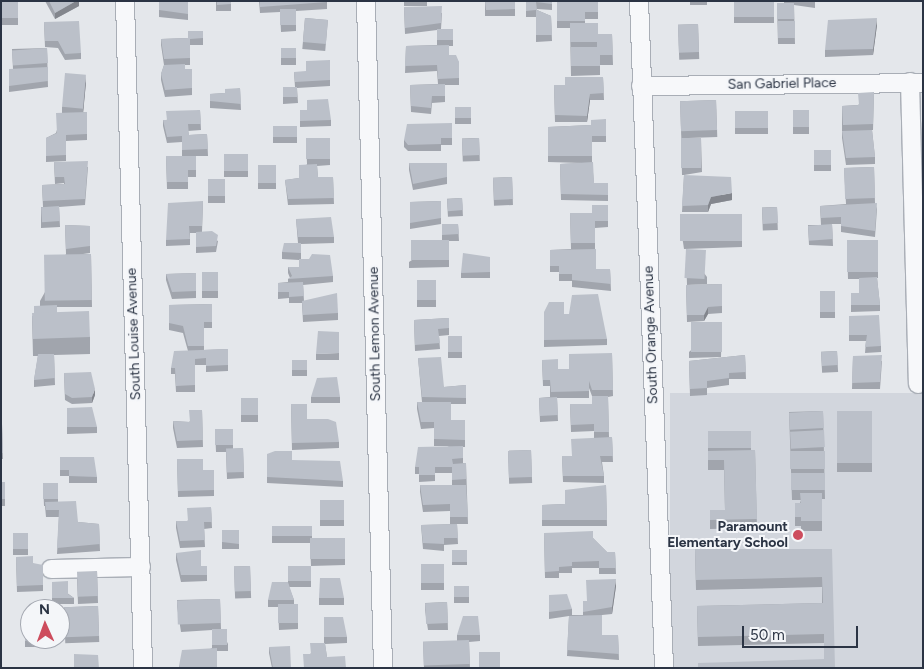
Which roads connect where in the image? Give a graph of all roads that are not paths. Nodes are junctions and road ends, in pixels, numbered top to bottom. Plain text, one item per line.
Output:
1 (124, 1) edge
2 (366, 1) edge
3 (639, 1) edge
4 (916, 82) edge
5 (641, 86) junction
6 (918, 384) dead end
7 (140, 567) junction
8 (51, 569) dead end
9 (143, 668) edge
10 (383, 668) edge
11 (664, 668) edge

1 - 7 street, South Louise Avenue
2 - 10 street, South Lemon Avenue
3 - 5 street, South Orange Avenue
4 - 5 street, San Gabriel Place
4 - 6 street
5 - 11 street, South Orange Avenue
7 - 8 street
7 - 9 street, South Louise Avenue

